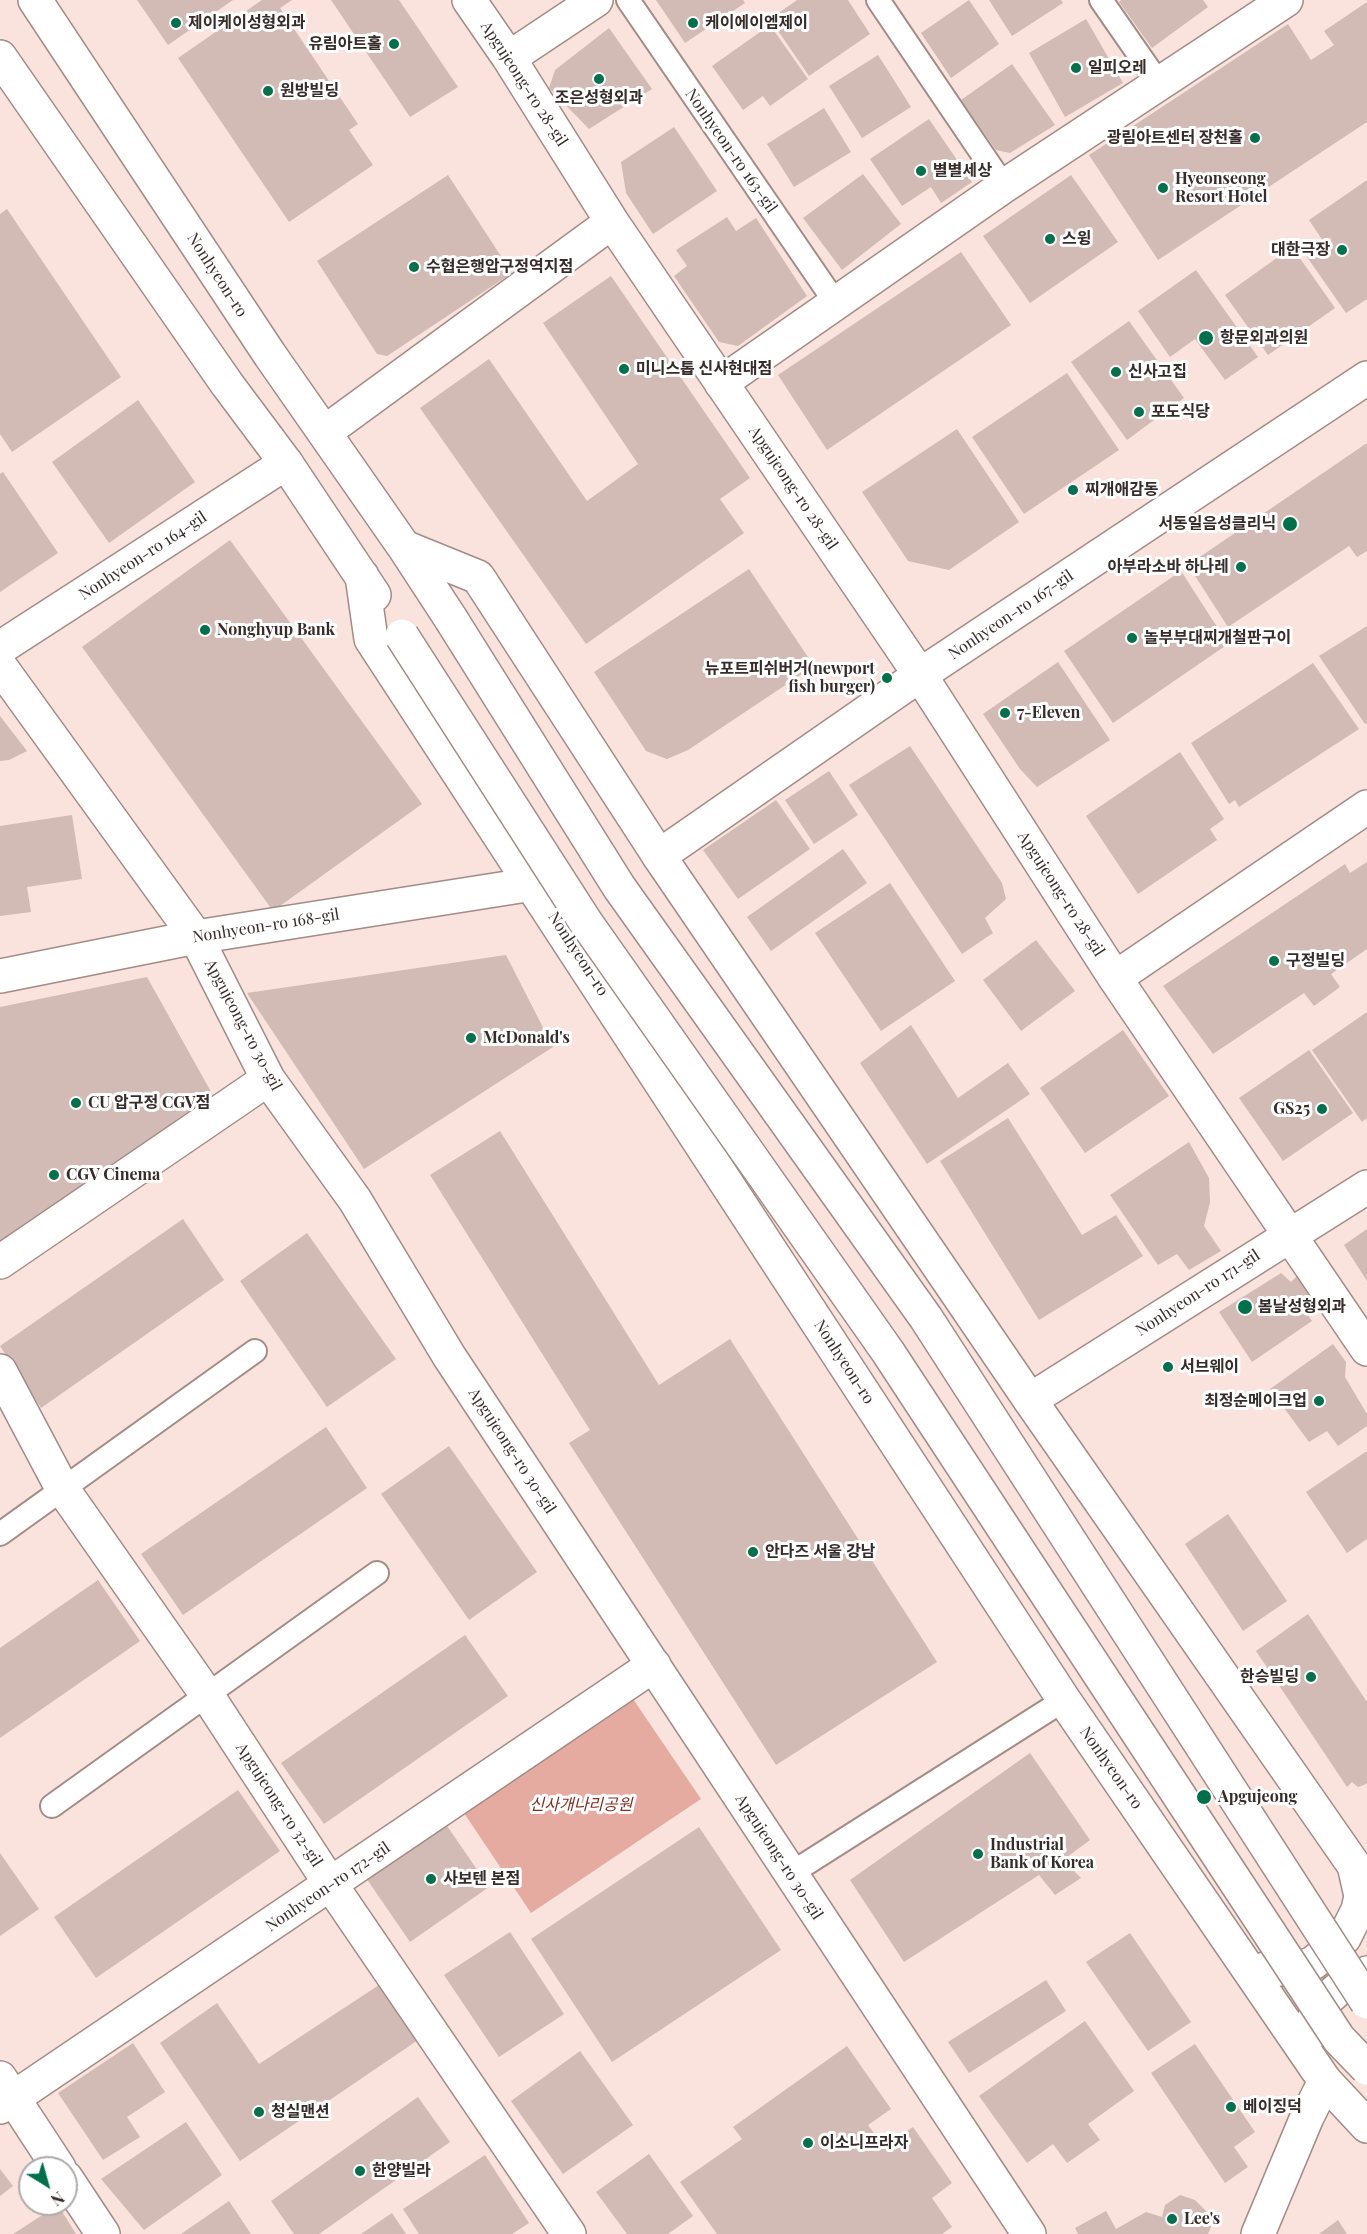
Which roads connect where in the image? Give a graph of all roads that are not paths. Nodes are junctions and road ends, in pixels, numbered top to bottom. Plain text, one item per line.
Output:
1 (35, 0) edge
2 (469, 0) edge
3 (596, 0) edge
4 (628, 0) edge
5 (878, 0) edge
6 (1101, 0) edge
7 (1286, 0) edge
8 (0, 57) edge
9 (509, 58) junction
10 (1158, 82) junction
11 (1004, 186) junction
12 (612, 222) junction
13 (835, 302) junction
14 (1367, 378) edge
15 (721, 383) junction
16 (326, 432) junction
17 (286, 463) junction
18 (404, 547) junction
19 (362, 576) junction
20 (0, 648) edge
21 (0, 666) edge
22 (920, 675) junction
23 (1367, 807) edge
24 (659, 856) junction
25 (533, 884) junction
26 (196, 937) junction
27 (0, 976) edge
28 (1115, 978) junction
29 (268, 1078) junction
30 (1367, 1187) edge
31 (1290, 1234) junction
32 (0, 1262) edge
33 (1367, 1349) edge
34 (255, 1351) dead end
35 (0, 1371) edge
36 (1030, 1400) junction
37 (62, 1488) junction
38 (0, 1534) edge
39 (377, 1573) dead end
40 (654, 1665) junction
41 (207, 1695) junction
42 (1064, 1700) junction
43 (52, 1806) dead end
44 (790, 1874) junction
45 (1360, 1874) edge
46 (331, 1885) junction
47 (1242, 1958) junction
48 (1367, 1973) edge
49 (1367, 2002) edge
50 (1307, 2054) junction
51 (1367, 2068) edge
52 (1325, 2081) junction
53 (4, 2094) edge
54 (1367, 2126) edge
55 (50, 2156) edge
56 (78, 2196) edge
57 (1025, 2232) edge
58 (103, 2234) edge
59 (568, 2234) edge
60 (1258, 2234) edge

1 - 16 street, Nonhyeon-ro
2 - 9 street, Apgujeong-ro 28-gil
3 - 9 street
4 - 13 lane, Nonhyeon-ro 163-gil
5 - 11 lane
6 - 10 lane
7 - 10 street
8 - 17 street, Nonhyeon-ro
9 - 12 street, Apgujeong-ro 28-gil
10 - 11 street
11 - 13 street
12 - 15 street, Apgujeong-ro 28-gil
12 - 16 street
13 - 15 street
14 - 22 street, Nonhyeon-ro 167-gil
15 - 22 street, Apgujeong-ro 28-gil
16 - 18 street, Nonhyeon-ro
17 - 19 street, Nonhyeon-ro
17 - 20 street, Nonhyeon-ro 164-gil
18 - 24 street
18 - 49 street, Nonhyeon-ro, bridge
19 - 25 street, Nonhyeon-ro
19 - 51 street, Nonhyeon-ro, bridge
21 - 26 street, Apgujeong-ro 30-gil
22 - 24 street, Nonhyeon-ro 167-gil
22 - 28 street, Apgujeong-ro 28-gil
23 - 28 street
24 - 36 street
25 - 26 street, Nonhyeon-ro 168-gil
25 - 42 street, Nonhyeon-ro
26 - 27 street, Nonhyeon-ro 168-gil
26 - 29 street, Apgujeong-ro 30-gil
28 - 31 street, Apgujeong-ro 28-gil
29 - 32 street
29 - 40 street, Apgujeong-ro 30-gil
30 - 31 street, Nonhyeon-ro 171-gil
31 - 33 street, Apgujeong-ro 28-gil
31 - 36 street, Nonhyeon-ro 171-gil
34 - 37 lane
35 - 37 street, Apgujeong-ro 32-gil
36 - 45 street
37 - 38 lane
37 - 41 street, Apgujeong-ro 32-gil
39 - 41 lane
40 - 44 street, Apgujeong-ro 30-gil
40 - 46 street, Nonhyeon-ro 172-gil
41 - 43 lane
41 - 46 street, Apgujeong-ro 32-gil
42 - 44 lane
42 - 47 street, Nonhyeon-ro
44 - 57 street, Apgujeong-ro 30-gil
45 - 47 street
46 - 53 street, Nonhyeon-ro 172-gil
46 - 59 street, Apgujeong-ro 32-gil
47 - 50 street, Nonhyeon-ro
48 - 50 street
50 - 52 street, Nonhyeon-ro
52 - 54 street, Nonhyeon-ro
52 - 60 street
53 - 55 street
56 - 58 street

